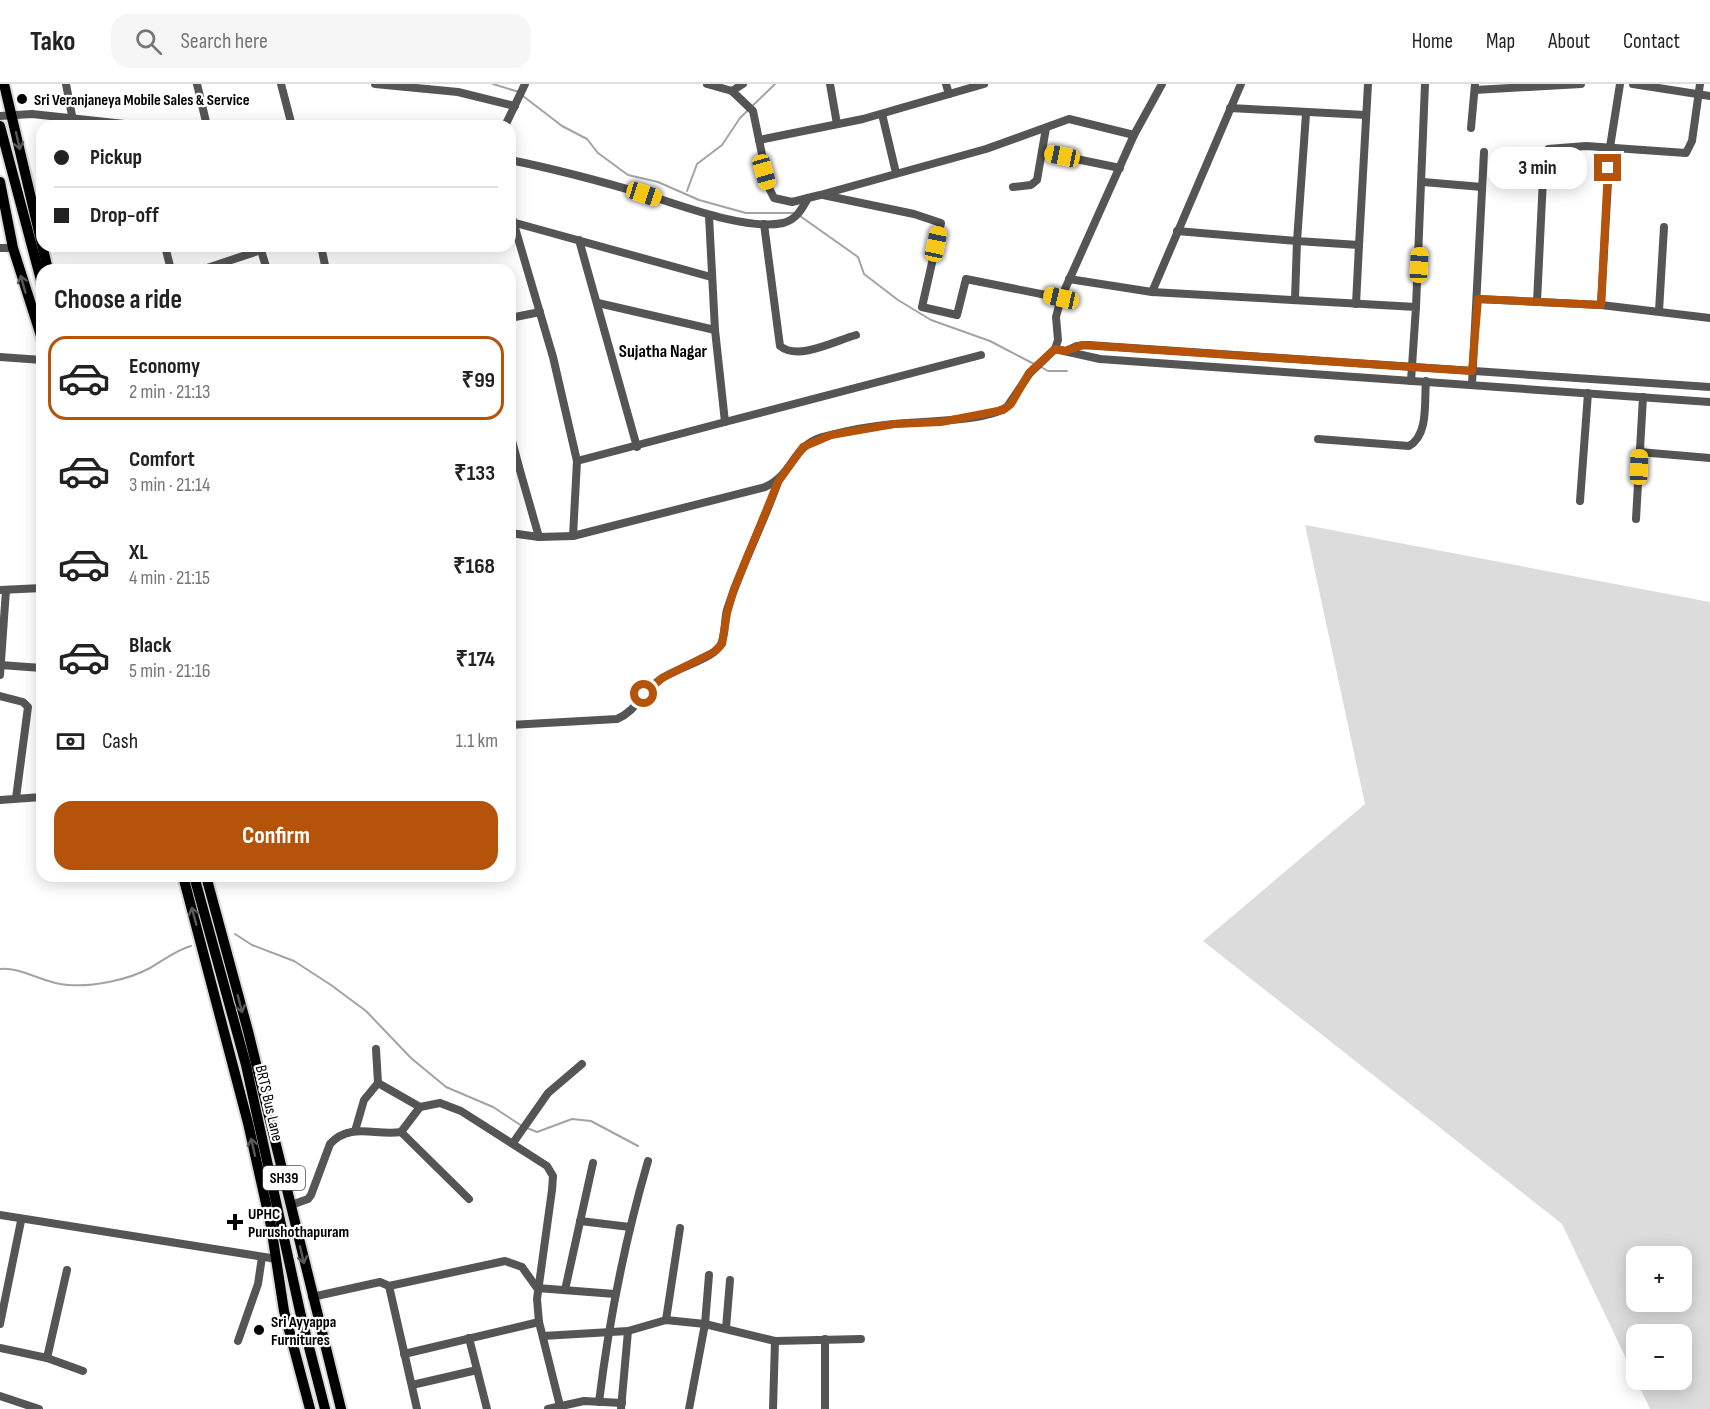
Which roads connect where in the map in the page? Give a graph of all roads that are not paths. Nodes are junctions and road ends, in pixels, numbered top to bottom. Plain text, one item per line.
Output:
1 (4, 84) edge
2 (66, 84) edge
3 (197, 84) edge
4 (281, 84) edge
5 (375, 84) edge
6 (707, 84) edge
7 (743, 84) edge
8 (830, 84) edge
9 (946, 84) edge
10 (984, 84) edge
11 (1162, 84) edge
12 (1240, 84) edge
13 (1368, 84) edge
14 (1425, 84) edge
15 (1581, 84) edge
16 (1620, 84) edge
17 (1633, 84) edge
18 (1700, 84) edge
19 (524, 86) edge
20 (1475, 87) edge
21 (732, 91) junction
22 (949, 94) junction
23 (1698, 95) junction
24 (1710, 96) edge
25 (516, 104) junction
26 (1230, 108) junction
27 (12, 114) junction
28 (882, 114) junction
29 (1306, 114) junction
30 (1366, 115) junction
31 (0, 116) edge
32 (58, 120) edge
33 (73, 120) edge
34 (206, 120) edge
35 (290, 120) edge
36 (509, 120) edge
37 (837, 124) junction
38 (0, 126) edge
39 (1046, 128) junction
40 (1471, 128) dead end
41 (1134, 135) junction
42 (759, 140) junction
43 (1610, 147) junction
44 (1042, 152) junction
45 (1484, 152) dead end
46 (516, 161) edge
47 (1120, 168) junction
48 (896, 173) junction
49 (0, 182) edge
50 (1423, 182) junction
51 (1013, 187) dead end
52 (1482, 187) junction
53 (820, 195) junction
54 (808, 198) junction
55 (709, 216) junction
56 (36, 218) edge
57 (516, 223) edge
58 (764, 224) junction
59 (1664, 227) dead end
60 (1177, 231) junction
61 (516, 235) edge
62 (579, 240) junction
63 (1297, 241) junction
64 (1359, 245) junction
65 (0, 248) edge
66 (13, 249) junction
67 (249, 252) edge
68 (37, 264) edge
69 (217, 264) edge
70 (711, 277) junction
71 (1069, 279) junction
72 (1152, 292) junction
73 (1061, 298) junction
74 (1295, 299) junction
75 (1478, 299) junction
76 (1537, 302) junction
77 (598, 303) junction
78 (1356, 304) junction
79 (1601, 305) junction
80 (1416, 307) junction
81 (1659, 311) junction
82 (540, 312) junction
83 (516, 317) edge
84 (1710, 318) edge
85 (36, 320) edge
86 (715, 330) junction
87 (856, 335) dead end
88 (1055, 349) junction
89 (1066, 351) junction
90 (981, 355) dead end
91 (0, 357) edge
92 (36, 360) edge
93 (1412, 368) junction
94 (1472, 371) junction
95 (1410, 381) junction
96 (1426, 381) junction
97 (1472, 384) junction
98 (1658, 384) junction
99 (1710, 387) edge
100 (1588, 393) junction
101 (1643, 397) junction
102 (1658, 398) junction
103 (1710, 402) edge
104 (725, 422) junction
105 (1318, 439) dead end
106 (637, 447) junction
107 (1640, 452) junction
108 (1710, 458) edge
109 (577, 461) junction
110 (516, 474) edge
111 (778, 482) junction
112 (1581, 501) dead end
113 (1636, 519) dead end
114 (516, 534) edge
115 (573, 536) junction
116 (539, 537) junction
117 (36, 588) edge
118 (3, 590) edge
119 (1, 665) edge
120 (36, 668) edge
121 (0, 675) edge
122 (0, 696) edge
123 (516, 725) edge
124 (36, 796) edge
125 (16, 798) junction
126 (0, 800) edge
127 (185, 882) edge
128 (196, 882) edge
129 (208, 882) edge
130 (376, 1049) dead end
131 (582, 1064) dead end
132 (378, 1083) junction
133 (420, 1107) junction
134 (355, 1131) junction
135 (401, 1132) junction
136 (513, 1143) junction
137 (648, 1161) dead end
138 (593, 1163) dead end
139 (469, 1199) dead end
140 (291, 1205) junction
141 (0, 1215) edge
142 (21, 1221) junction
143 (580, 1221) junction
144 (630, 1227) junction
145 (680, 1228) dead end
146 (262, 1257) junction
147 (277, 1259) junction
148 (67, 1270) dead end
149 (709, 1275) dead end
150 (730, 1280) dead end
151 (388, 1286) junction
152 (537, 1288) junction
153 (565, 1290) junction
154 (615, 1294) junction
155 (312, 1297) junction
156 (666, 1320) junction
157 (539, 1322) junction
158 (0, 1324) edge
159 (705, 1324) junction
160 (726, 1328) junction
161 (628, 1331) junction
162 (607, 1332) junction
163 (543, 1336) junction
164 (469, 1338) junction
165 (825, 1339) junction
166 (861, 1339) dead end
167 (238, 1341) dead end
168 (775, 1341) junction
169 (0, 1348) edge
170 (404, 1354) junction
171 (47, 1358) junction
172 (477, 1370) junction
173 (83, 1371) dead end
174 (412, 1385) junction
175 (0, 1396) edge
176 (599, 1402) junction
177 (560, 1406) junction
178 (622, 1406) edge
179 (39, 1409) edge
180 (310, 1409) edge
181 (326, 1409) edge
182 (341, 1409) edge
183 (417, 1409) edge
184 (487, 1409) edge
185 (548, 1409) edge
186 (689, 1409) edge
187 (773, 1409) edge
188 (825, 1409) edge

1 - 27 main road
2 - 33 street
3 - 34 street
4 - 35 street
5 - 25 street
6 - 21 street
7 - 21 street
8 - 37 street
9 - 22 street
10 - 22 street
11 - 41 street
12 - 26 street
13 - 30 street
14 - 50 street
15 - 20 street
16 - 43 street
17 - 23 street
18 - 23 street
19 - 25 street
20 - 40 street
21 - 42 street
22 - 28 street
23 - 24 street
23 - 43 street
25 - 36 street
26 - 29 street
26 - 60 street
27 - 31 street
27 - 32 street
27 -> 56 main road
28 - 37 street
28 - 48 street
29 - 30 street
29 - 63 street
30 - 64 street
37 - 42 street
38 - 68 main road
39 - 41 street
39 - 44 street
39 - 48 street
41 - 47 street
42 - 54 street
43 - 76 street
43 - 79 street
44 - 47 street
44 - 51 street
45 - 52 street
46 - 55 street
47 - 71 street
48 - 53 street
49 - 66 main road
50 - 52 street
50 - 80 street
52 - 75 street
53 - 54 street
53 - 73 street
54 - 58 street
55 - 58 street
55 - 70 street
57 - 62 street
58 - 87 street
59 - 81 street
60 - 63 street
60 - 72 street
61 - 82 street
62 - 70 street
62 - 77 street
63 - 64 street
63 - 74 street
64 - 78 street
65 - 66 street
85 -> 66 main road
67 - 69 street
70 - 86 street
71 - 72 street
71 - 73 street
72 - 74 street
73 - 88 street
74 - 78 street
75 - 76 street
75 - 94 street
76 - 79 street
77 - 86 street
77 - 106 street
78 - 80 street
79 - 81 street
80 - 93 street
81 - 84 street
82 - 83 street
82 - 109 street
86 - 104 street
88 - 89 street
88 - 111 street
89 - 93 street
89 - 95 street
90 - 104 street
91 - 92 street
93 - 94 street
93 - 95 street
94 - 97 street
94 - 98 street
95 - 96 street
96 - 97 street
96 - 105 street
97 - 100 street
98 - 99 street
98 - 102 street
100 - 101 street
100 - 112 street
101 - 102 street
101 - 107 street
102 - 103 street
104 - 106 street
106 - 109 street
107 - 108 street
107 - 113 street
109 - 115 street
110 - 116 street
111 - 115 street
111 - 123 street
114 - 116 street
115 - 116 street
117 - 118 street
118 - 119 street
119 - 120 street
119 - 121 street
122 - 125 street
124 - 125 street
125 - 126 street
147 -> 127 main road, SH39
128 - 181 main road, BRTS Bus Lane
129 -> 140 main road, SH39
130 - 132 street
131 - 136 street
132 - 133 street
132 - 134 street
133 - 135 street
133 - 136 street
134 - 135 street
134 - 140 street
135 - 139 street
136 - 152 street
137 - 144 street
138 - 143 street
140 -> 155 main road, SH39
141 - 142 street
142 - 146 street
142 - 158 street
143 - 144 street
143 - 153 street
144 - 154 street
145 - 156 street
146 - 147 street
146 - 167 street
147 - 180 main road, SH39
148 - 171 street
149 - 159 street
150 - 160 street
151 - 152 street
151 - 155 street
151 - 170 street
152 - 153 street
152 - 157 street
153 - 154 street
154 - 162 street
155 - 182 main road, SH39
156 - 159 street
156 - 161 street
157 - 163 street
157 - 164 street
159 - 160 street
159 - 186 street
160 - 168 street
161 - 162 street
161 - 178 street
162 - 163 street
162 - 176 street
163 - 177 street
164 - 170 street
164 - 172 street
165 - 166 street
165 - 168 street
165 - 188 street
168 - 187 street
169 - 171 street
170 - 174 street
171 - 173 street
172 - 174 street
172 - 184 street
174 - 183 street
175 - 179 street
176 - 177 street
176 - 178 street
177 - 185 street

